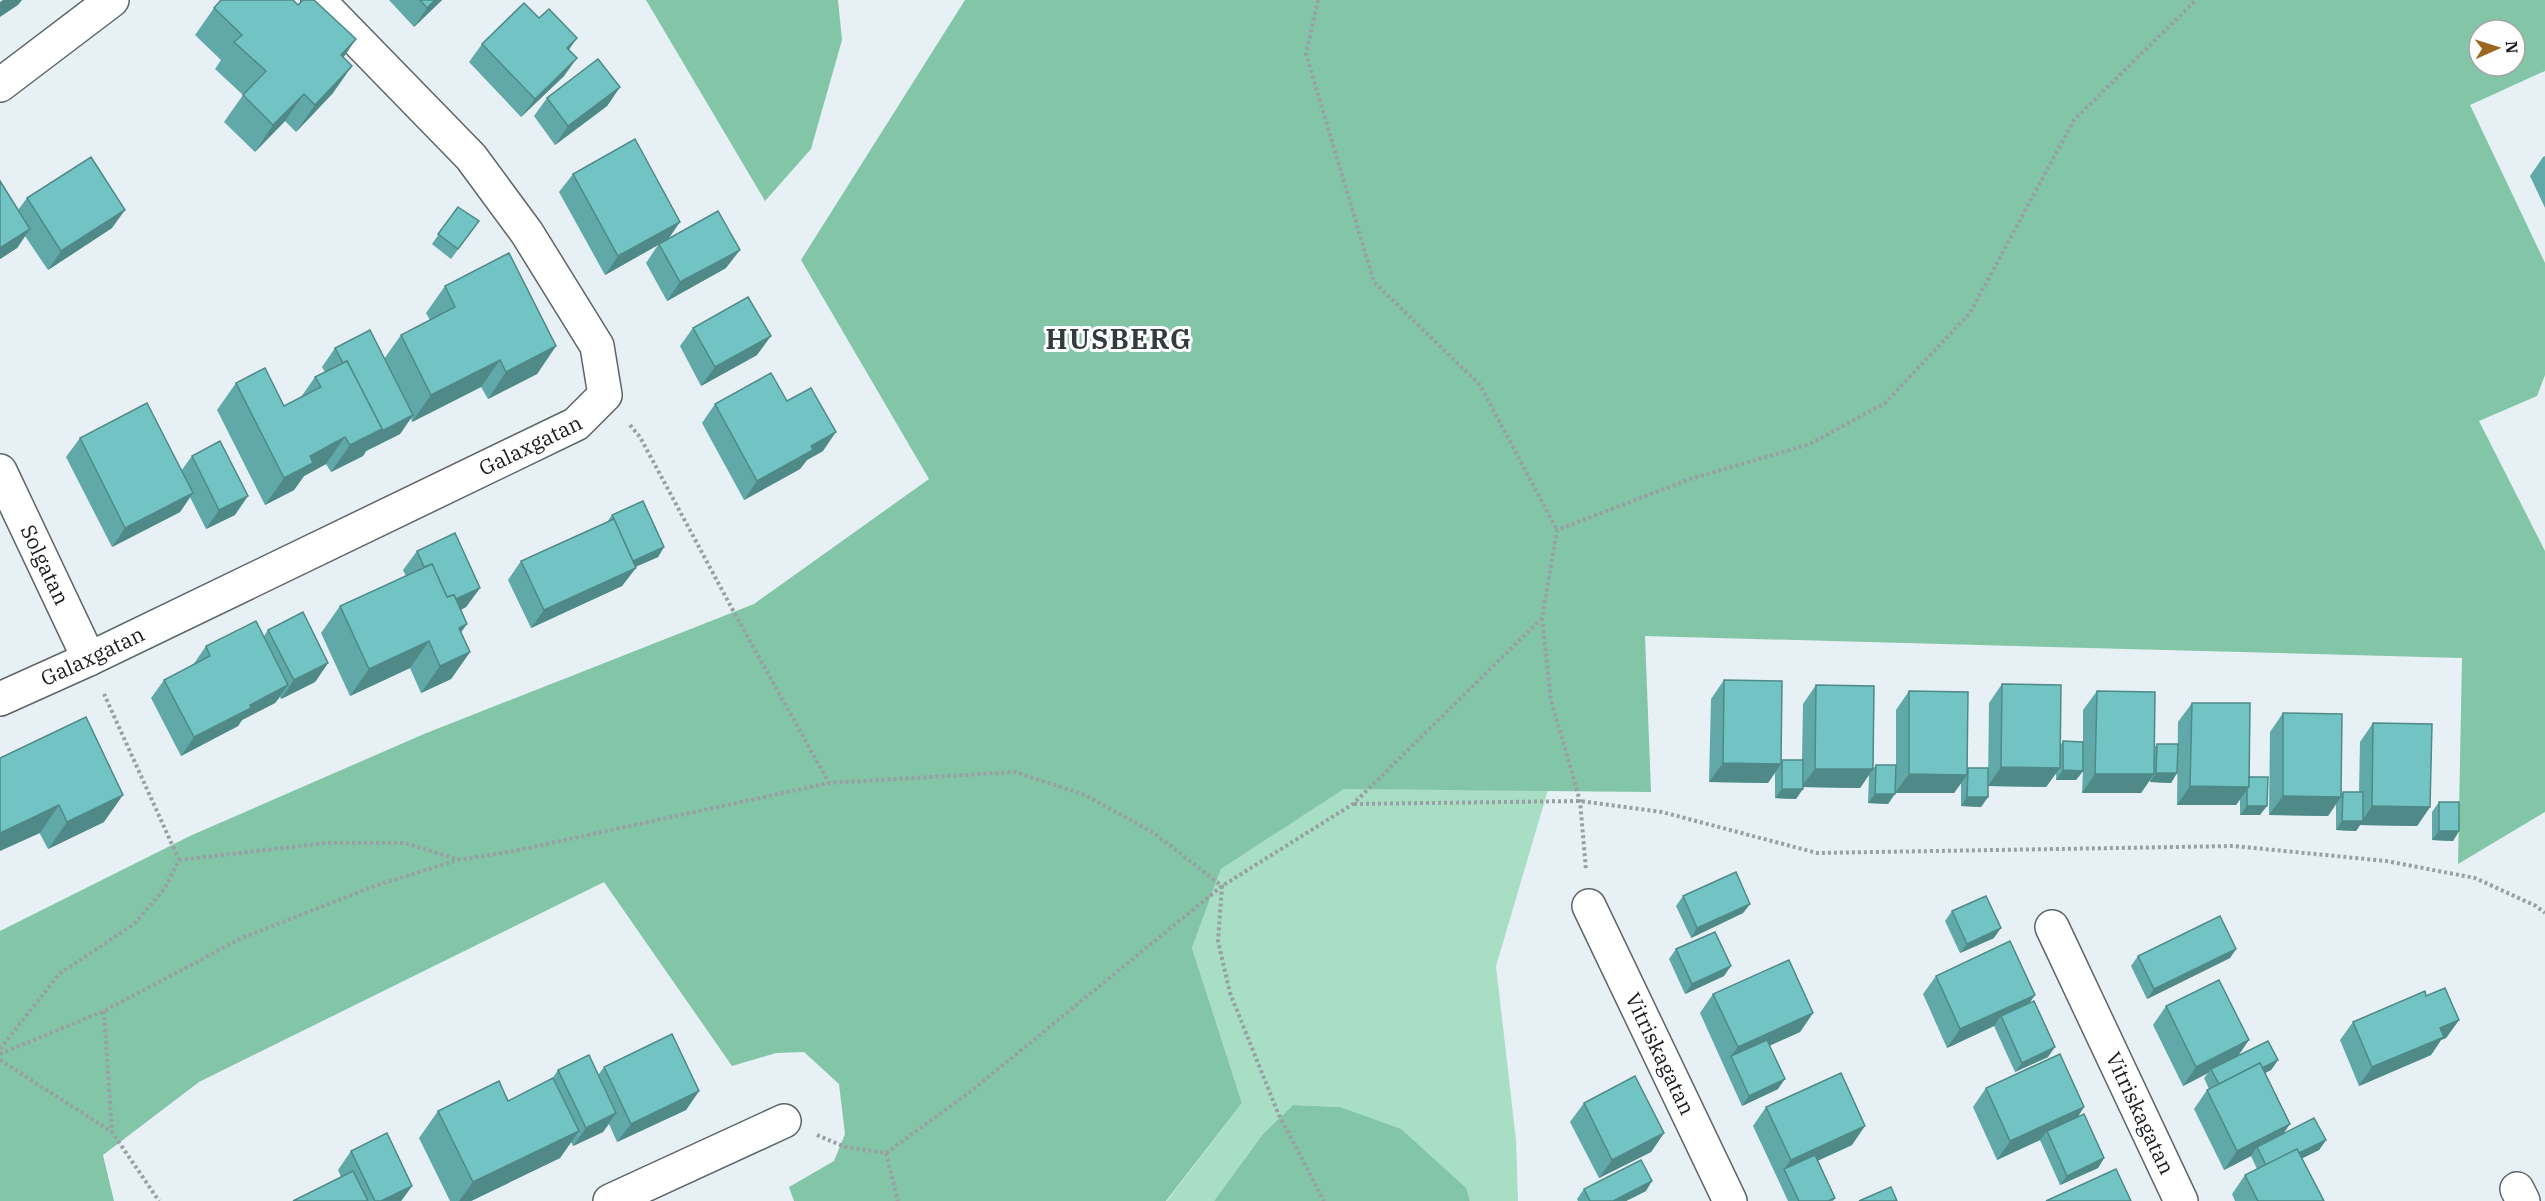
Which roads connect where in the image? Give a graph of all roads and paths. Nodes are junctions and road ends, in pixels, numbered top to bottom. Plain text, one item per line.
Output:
1 (112, 0) edge
2 (318, 0) edge
3 (1318, 0) edge
4 (2196, 0) edge
5 (0, 85) edge
6 (605, 395) junction
7 (0, 471) edge
8 (1557, 530) junction
9 (1542, 618) junction
10 (89, 659) junction
11 (0, 699) edge
12 (829, 783) junction
13 (1580, 801) junction
14 (1353, 804) junction
15 (179, 860) junction
16 (458, 860) junction
17 (1222, 886) junction
18 (1589, 906) joint
19 (2545, 913) edge
20 (2052, 927) dead end
21 (104, 1011) junction
22 (0, 1049) edge
23 (0, 1054) edge
24 (0, 1060) edge
25 (784, 1121) joint
26 (112, 1131) junction
27 (886, 1153) junction
28 (159, 1201) edge
29 (610, 1201) edge
30 (898, 1201) edge
31 (1324, 1201) edge
32 (1730, 1201) edge
33 (2181, 1201) edge

1 - 5 street
2 - 6 street
3 - 8 path
4 - 8 path
6 - 10 street, Galaxgatan
6 - 12 path
7 - 10 street, Solgatan
8 - 9 path
9 - 13 path
9 - 14 path
10 - 11 street, Galaxgatan
10 - 15 path
12 - 16 path
12 - 17 path
13 - 14 path
13 - 18 path
13 - 19 path
14 - 17 path
15 - 16 path
15 - 22 path
16 - 21 path
17 - 27 path
17 - 31 path
18 - 32 street, Vitriskagatan
20 - 33 street, Vitriskagatan
21 - 23 path
21 - 26 path
24 - 26 path
25 - 27 path
25 - 29 street
26 - 28 path
27 - 30 path

